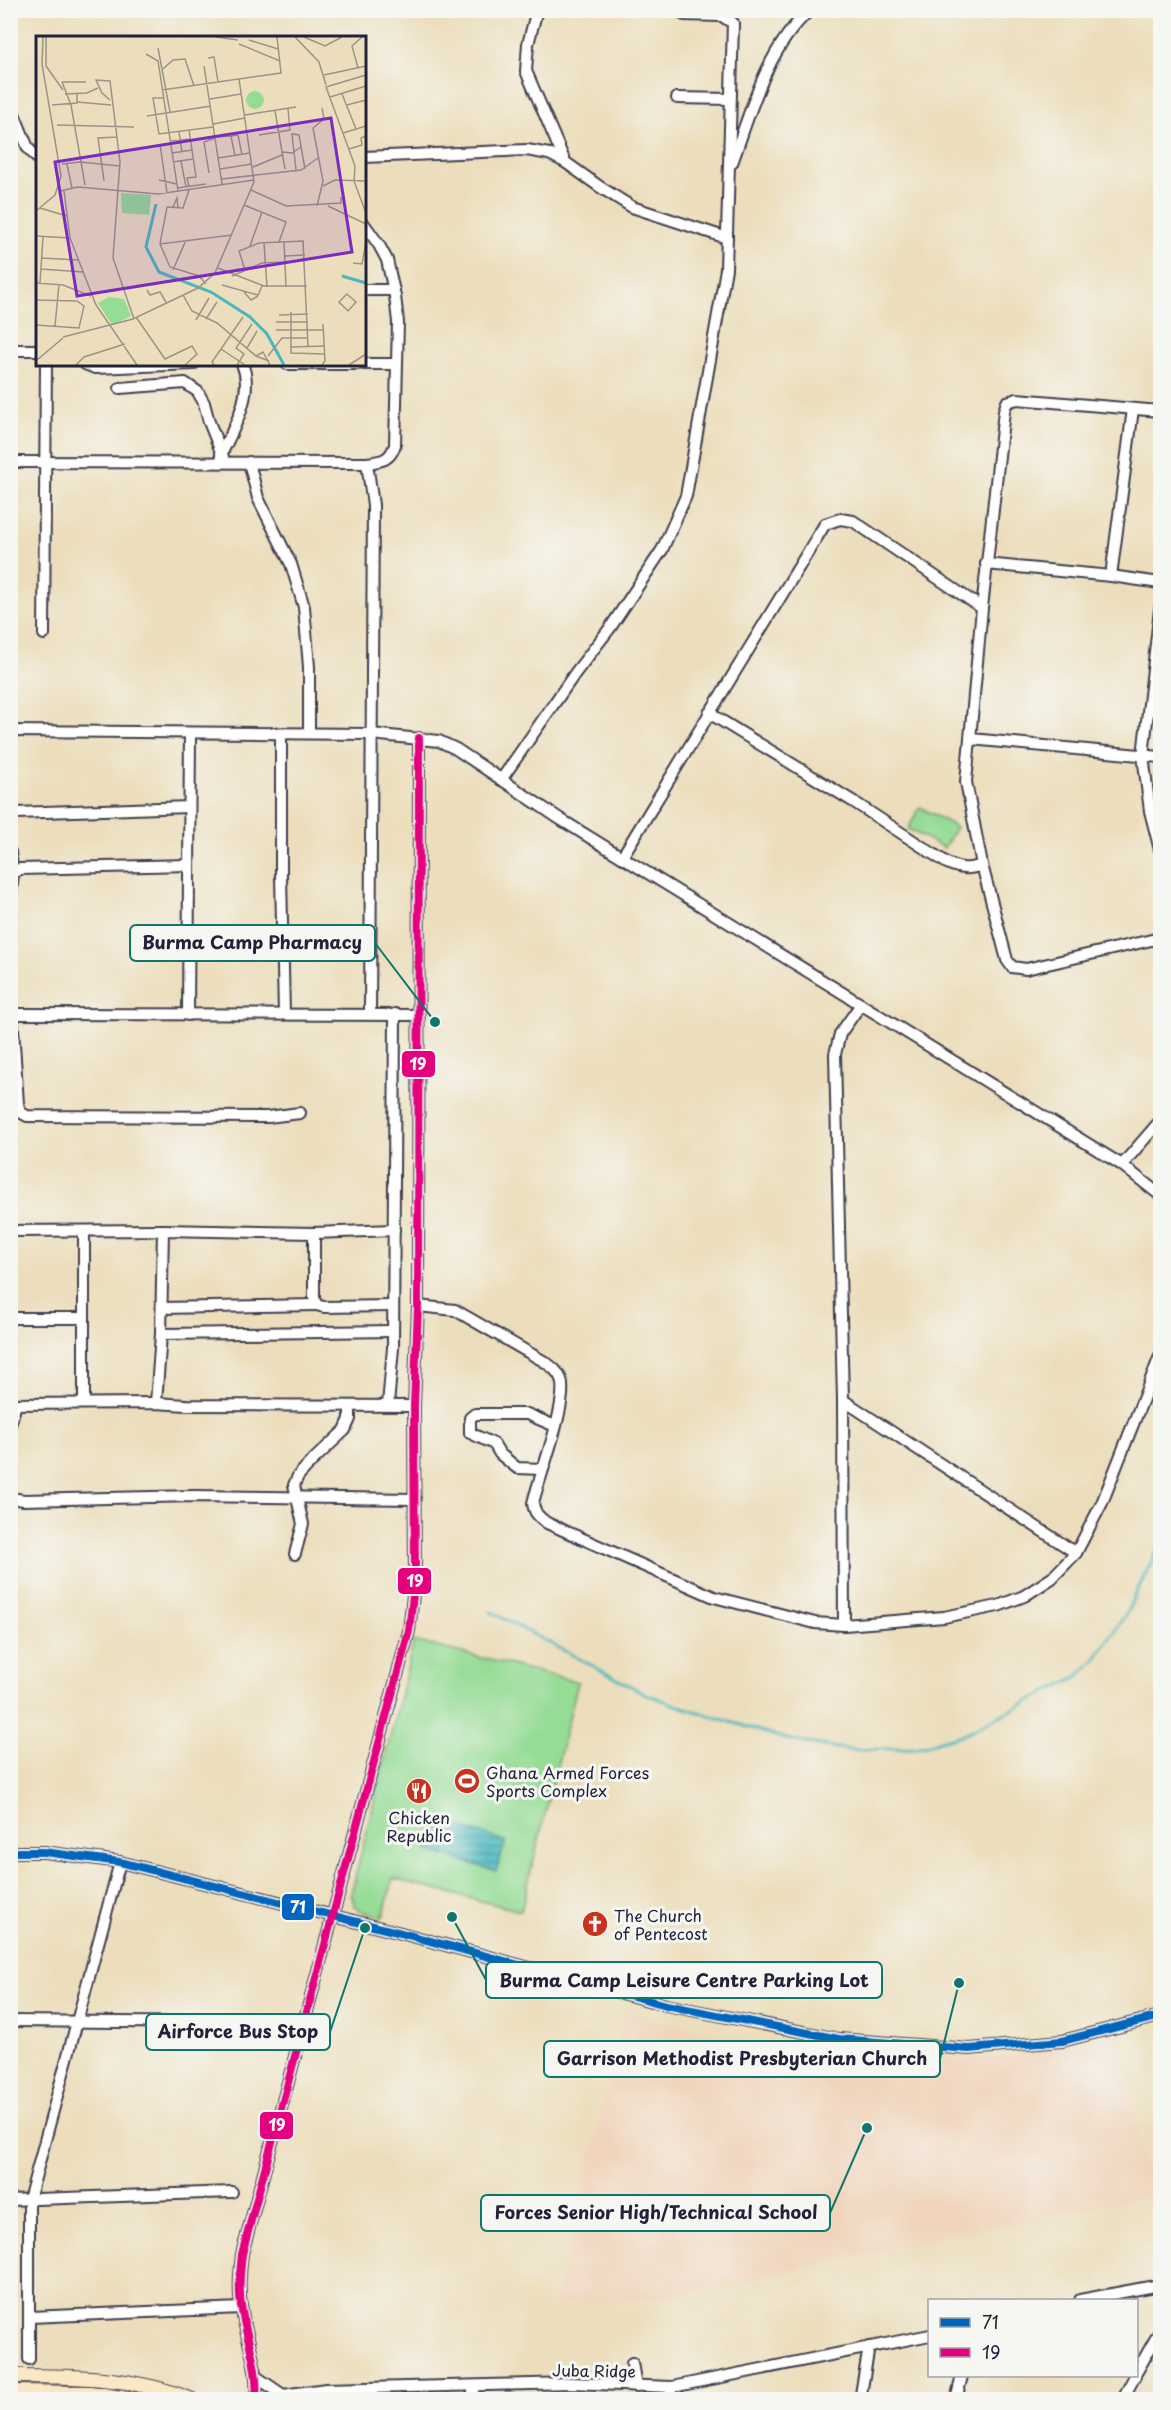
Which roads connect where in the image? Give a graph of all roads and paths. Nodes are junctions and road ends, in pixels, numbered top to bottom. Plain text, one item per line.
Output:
1 (537, 10) edge
2 (810, 10) edge
3 (684, 15) dead end
4 (677, 98) dead end
5 (730, 99) junction
6 (10, 104) edge
7 (36, 157) edge
8 (366, 157) edge
9 (566, 162) junction
10 (729, 171) junction
11 (366, 227) edge
12 (727, 238) junction
13 (366, 290) edge
14 (394, 290) junction
15 (10, 350) edge
16 (36, 350) edge
17 (366, 364) edge
18 (396, 364) junction
19 (46, 366) edge
20 (90, 366) edge
21 (144, 366) edge
22 (243, 366) edge
23 (120, 388) dead end
24 (1133, 409) junction
25 (1161, 411) edge
26 (223, 459) junction
27 (10, 462) edge
28 (249, 462) junction
29 (45, 463) junction
30 (367, 463) junction
31 (986, 564) junction
32 (1111, 576) junction
33 (1161, 583) edge
34 (982, 608) junction
35 (1161, 609) edge
36 (44, 634) dead end
37 (709, 713) junction
38 (10, 731) edge
39 (190, 733) junction
40 (309, 733) junction
41 (281, 734) junction
42 (371, 734) junction
43 (419, 738) junction
44 (970, 739) junction
45 (1143, 755) junction
46 (1161, 757) edge
47 (501, 780) junction
48 (189, 807) junction
49 (10, 817) edge
50 (1161, 850) edge
51 (10, 852) edge
52 (622, 857) junction
53 (189, 866) junction
54 (982, 866) junction
55 (13, 873) junction
56 (10, 906) edge
57 (1161, 938) edge
58 (861, 1004) junction
59 (11, 1014) edge
60 (284, 1014) junction
61 (370, 1014) junction
62 (395, 1014) junction
63 (188, 1015) junction
64 (417, 1015) junction
65 (300, 1113) dead end
66 (1161, 1121) edge
67 (1122, 1165) junction
68 (1161, 1195) edge
69 (163, 1230) junction
70 (394, 1230) junction
71 (10, 1231) edge
72 (84, 1231) junction
73 (314, 1233) junction
74 (315, 1305) junction
75 (392, 1306) junction
76 (418, 1306) junction
77 (162, 1308) junction
78 (10, 1318) edge
79 (84, 1318) junction
80 (393, 1331) junction
81 (161, 1334) junction
82 (1161, 1356) edge
83 (843, 1400) junction
84 (156, 1402) junction
85 (84, 1403) junction
86 (13, 1404) edge
87 (387, 1405) junction
88 (350, 1406) junction
89 (414, 1406) junction
90 (10, 1425) edge
91 (555, 1426) junction
92 (542, 1469) junction
93 (296, 1496) junction
94 (10, 1498) edge
95 (414, 1499) junction
96 (1076, 1553) junction
97 (295, 1554) dead end
98 (844, 1625) junction
99 (10, 1852) edge
100 (120, 1862) junction
101 (334, 1917) junction
102 (1161, 2016) edge
103 (10, 2021) edge
104 (77, 2022) junction
105 (228, 2023) dead end
106 (232, 2192) dead end
107 (10, 2200) edge
108 (29, 2200) junction
109 (1161, 2284) edge
110 (1090, 2299) edge
111 (241, 2308) junction
112 (30, 2317) junction
113 (1161, 2331) edge
114 (928, 2335) edge
115 (869, 2347) junction
116 (29, 2359) dead end
117 (632, 2363) dead end
118 (1138, 2371) edge
119 (10, 2376) edge
120 (962, 2377) edge
121 (1134, 2377) edge
122 (258, 2378) junction
123 (636, 2386) junction
124 (475, 2387) junction
125 (672, 2387) junction
126 (10, 2392) edge
127 (279, 2397) edge
128 (134, 2400) edge
129 (192, 2400) edge
130 (256, 2400) edge
131 (470, 2400) edge
132 (669, 2400) edge
133 (860, 2400) edge
134 (956, 2400) edge
135 (1122, 2400) edge

1 - 9 street
2 - 10 street
3 - 5 street
4 - 5 street
5 - 10 street
6 - 7 street
8 - 9 street
9 - 12 street
10 - 12 street
11 - 14 street
12 - 47 street
13 - 14 street
14 - 18 street
15 - 16 street
17 - 18 street
18 - 30 street
19 - 29 street
20 - 21 street
22 - 26 street
23 - 26 street
24 - 25 street
24 - 31 street
24 - 32 street
26 - 28 street
26 - 29 street
27 - 29 street
28 - 30 street
28 - 40 street
29 - 36 street
30 - 42 street
31 - 32 street
31 - 34 street
32 - 33 street
34 - 37 street
34 - 44 street
35 - 45 street
37 - 52 street
37 - 54 street
38 - 39 street
39 - 41 street
39 - 48 street
40 - 41 street
40 - 42 street
41 - 60 street
42 - 43 street
42 - 61 street
43 - 47 street
43 - 64 street
44 - 45 street
44 - 54 street
45 - 46 street
45 - 50 street
47 - 52 street
48 - 49 street
48 - 53 street
51 - 55 street
52 - 58 street
53 - 55 street
53 - 63 street
54 - 57 street
55 - 56 street
58 - 67 street
58 - 83 street
59 - 63 street
59 - 65 street
60 - 61 street
60 - 63 street
61 - 62 street
62 - 64 street
62 - 70 street
64 - 76 street
66 - 67 street
67 - 68 street
69 - 72 street
69 - 73 street
69 - 77 street
70 - 73 street
70 - 75 street
71 - 72 street
72 - 79 street
73 - 74 street
74 - 75 street
74 - 77 street
75 - 80 street
76 - 89 street
76 - 91 street
77 - 81 street
78 - 79 street
79 - 85 street
80 - 81 street
80 - 87 street
81 - 84 street
82 - 96 street
83 - 96 street
83 - 98 street
84 - 85 street
84 - 88 street
85 - 86 street
86 - 90 street
87 - 88 street
87 - 89 street
88 - 93 street
89 - 95 street
91 - 92 street
91 - 92 street
92 - 98 street
93 - 94 street
93 - 95 street
93 - 97 street
95 - 101 street
96 - 98 street
99 - 100 street
100 - 101 street
100 - 104 street
101 - 102 street
101 - 111 street
103 - 104 street
104 - 105 street
104 - 108 street
106 - 108 street
107 - 108 street
108 - 112 street
109 - 110 street
111 - 112 street
111 - 122 street
112 - 116 street
113 - 118 street
114 - 115 street, Juba Ridge
115 - 125 street, Juba Ridge
115 - 133 street
117 - 123 street
119 - 129 main road
120 - 134 street
121 - 135 street
122 - 127 street, Juba Ridge
122 - 130 street
123 - 124 street, Juba Ridge
123 - 125 street, Juba Ridge
124 - 127 street, Juba Ridge
124 - 131 street
125 - 132 street
126 - 128 main road

